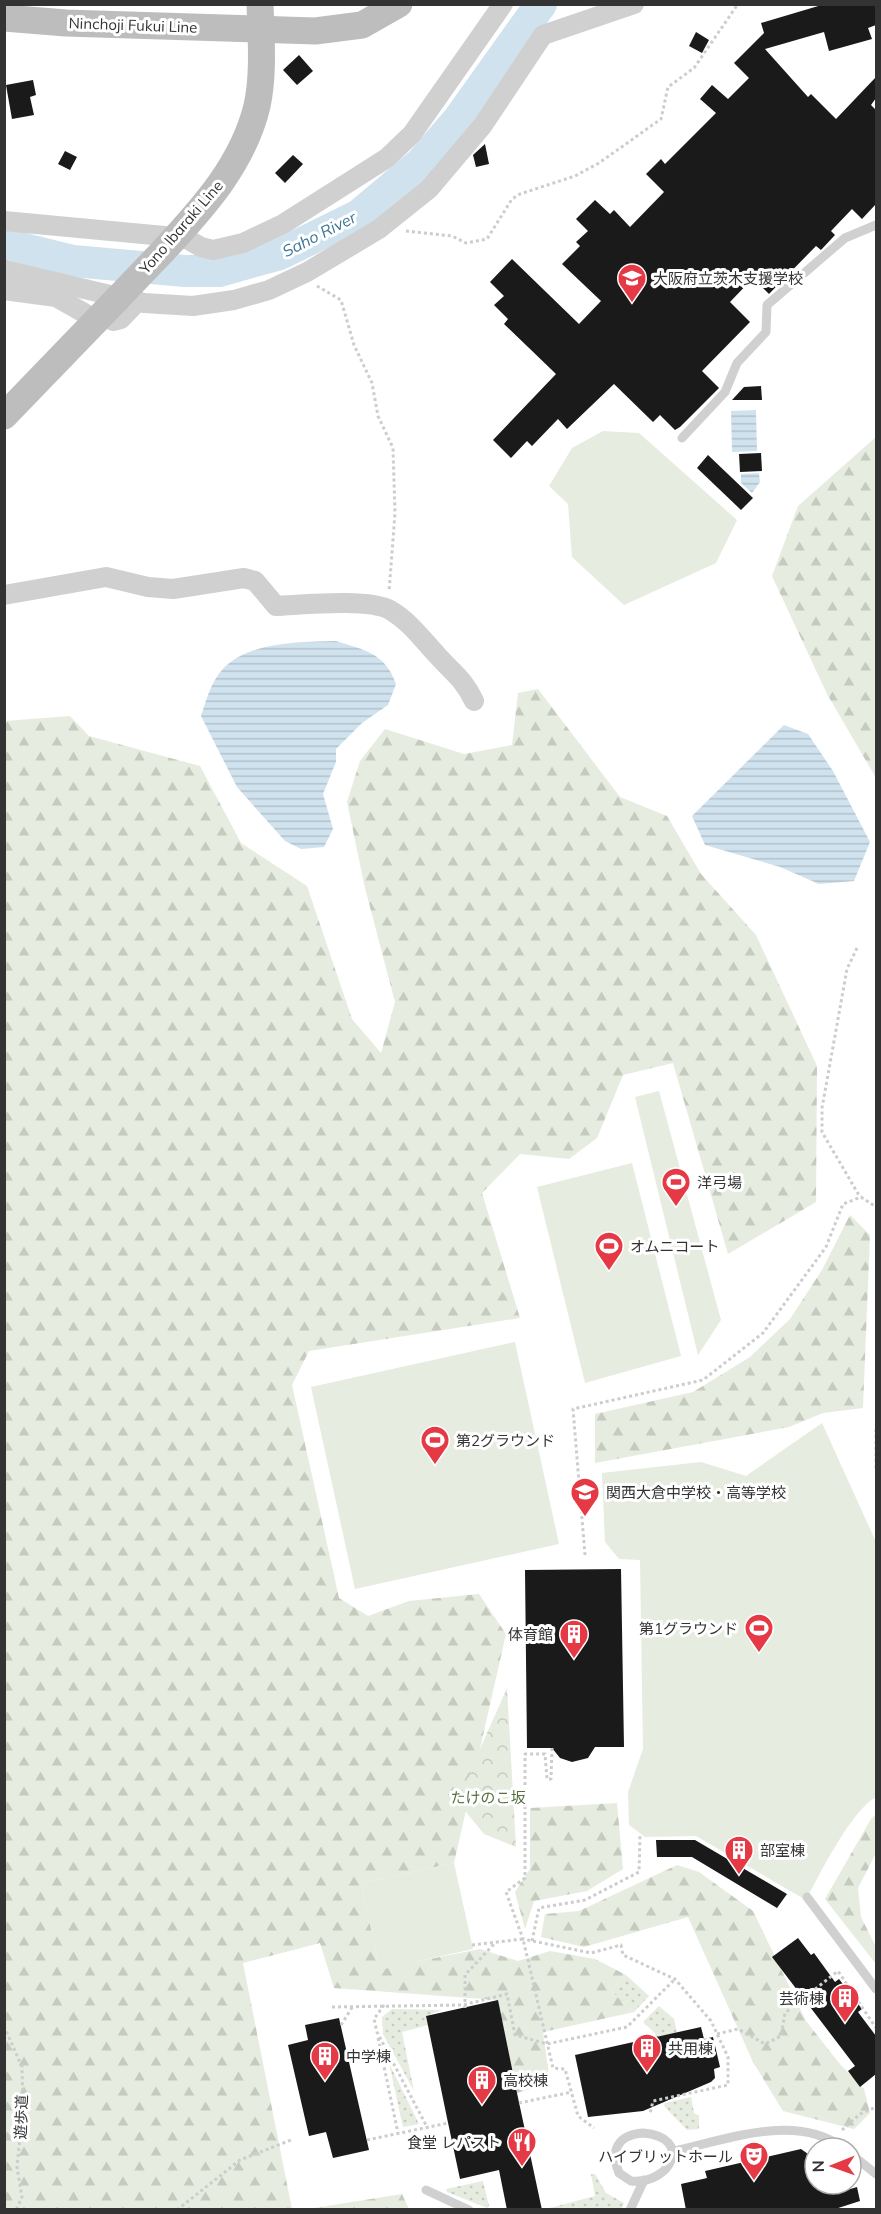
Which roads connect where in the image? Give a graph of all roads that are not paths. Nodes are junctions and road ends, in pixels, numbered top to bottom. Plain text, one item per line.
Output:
1 (399, 4) edge
2 (503, 4) edge
3 (634, 4) edge
4 (261, 17) edge
5 (8, 22) edge
6 (4, 220) edge
7 (876, 225) edge
8 (172, 241) junction
9 (4, 270) edge
10 (4, 290) edge
11 (123, 307) junction
12 (86, 314) dead end
13 (4, 416) edge
14 (682, 438) dead end
15 (4, 595) edge
16 (474, 701) dead end
17 (807, 1897) dead end
18 (876, 1989) edge
19 (825, 2136) edge
20 (674, 2151) junction
21 (863, 2164) edge
22 (876, 2174) edge
23 (644, 2180) junction
24 (426, 2190) dead end
25 (469, 2210) edge
26 (630, 2210) edge

1 - 4 main road
2 - 8 street
3 - 11 street
4 - 5 main road, Ninchoji Fukui Line
4 - 8 main road, Yono Ibaraki Line
6 - 8 street
7 - 14 lane
8 - 11 main road, Yono Ibaraki Line, bridge
9 - 11 street
10 - 12 street
11 - 13 main road, Yono Ibaraki Line
15 - 16 street
17 - 18 lane
19 - 20 lane
20 - 23 lane
20 - 23 lane
21 - 22 lane
23 - 26 lane
24 - 25 lane

